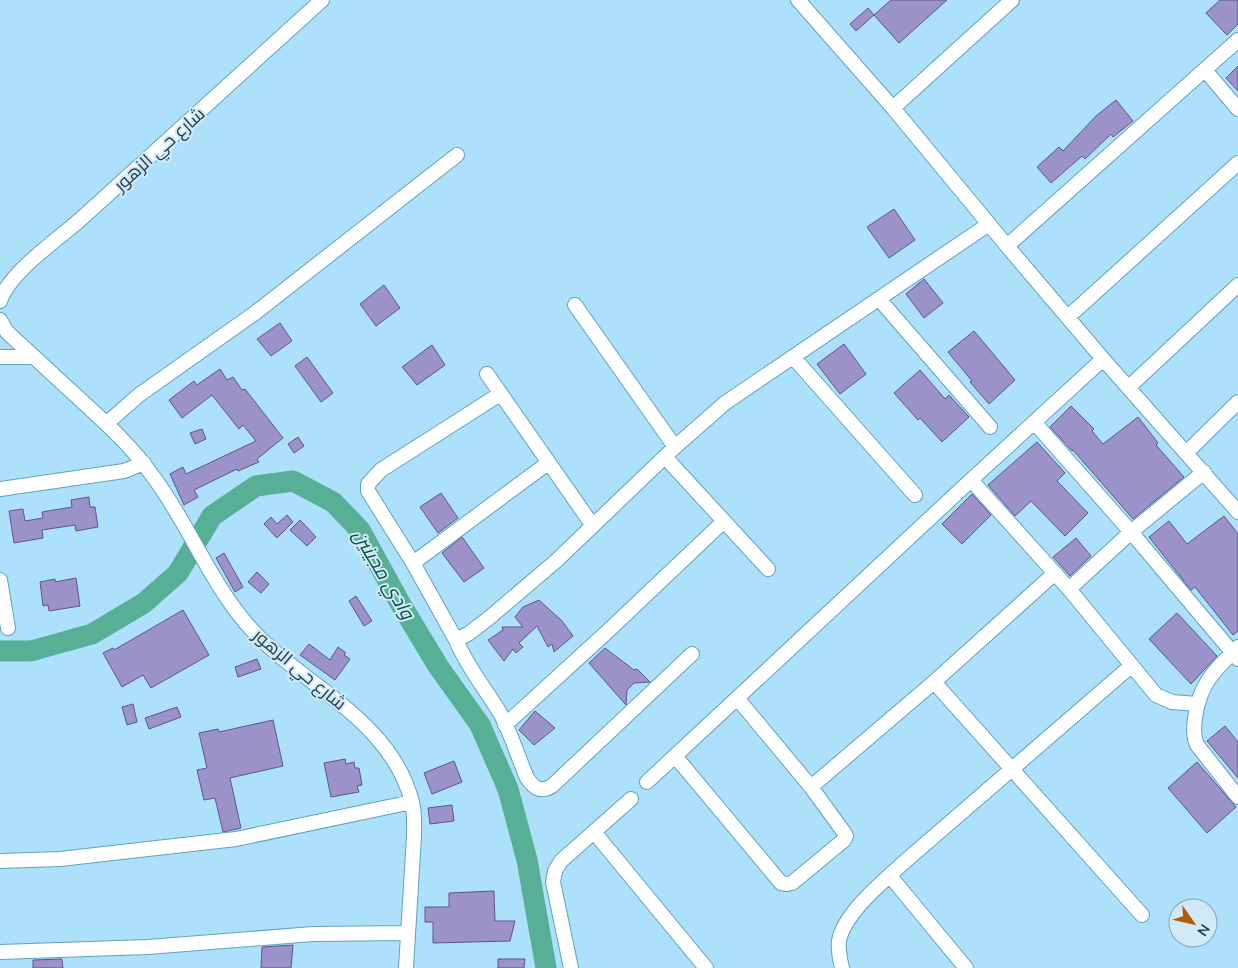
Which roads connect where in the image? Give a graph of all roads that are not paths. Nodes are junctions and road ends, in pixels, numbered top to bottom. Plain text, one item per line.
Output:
1 (322, 0) edge
2 (798, 0) edge
3 (1012, 0) edge
4 (1238, 40) edge
5 (1205, 70) junction
6 (893, 108) junction
7 (1238, 109) edge
8 (456, 155) dead end
9 (1238, 163) edge
10 (989, 224) junction
11 (1007, 246) junction
12 (1238, 285) edge
13 (879, 299) junction
14 (0, 301) edge
15 (575, 305) dead end
16 (1068, 317) junction
17 (0, 320) edge
18 (0, 357) edge
19 (34, 357) junction
20 (793, 357) junction
21 (1104, 359) junction
22 (487, 374) dead end
23 (1129, 387) junction
24 (500, 394) junction
25 (1238, 402) edge
26 (1034, 422) junction
27 (106, 424) junction
28 (990, 427) dead end
29 (670, 452) junction
30 (1187, 452) junction
31 (144, 463) junction
32 (548, 463) junction
33 (1204, 472) junction
34 (971, 480) junction
35 (0, 490) edge
36 (915, 495) dead end
37 (1238, 512) edge
38 (724, 522) junction
39 (593, 526) junction
40 (1131, 532) junction
41 (412, 563) junction
42 (768, 569) dead end
43 (1055, 573) junction
44 (0, 580) edge
45 (1069, 589) junction
46 (8, 628) dead end
47 (456, 640) junction
48 (1236, 653) edge
49 (692, 654) dead end
50 (1131, 666) junction
51 (934, 682) junction
52 (738, 698) junction
53 (1197, 704) junction
54 (505, 725) junction
55 (675, 756) junction
56 (1012, 769) junction
57 (647, 782) dead end
58 (811, 787) junction
59 (1238, 797) edge
60 (631, 799) dead end
61 (412, 802) junction
62 (594, 832) junction
63 (0, 861) edge
64 (890, 876) junction
65 (1142, 915) dead end
66 (408, 933) junction
67 (0, 952) edge
68 (406, 968) edge
69 (571, 968) edge
70 (706, 968) edge
71 (842, 968) edge
72 (966, 968) edge

1 - 14 street, شارع حي الزهور
2 - 6 street
3 - 6 street
4 - 5 street
5 - 7 street
5 - 11 street
6 - 10 street
8 - 27 street
9 - 16 street
10 - 11 street
10 - 13 street
11 - 16 street
12 - 23 street
13 - 20 street
13 - 28 street
15 - 29 street
16 - 21 street
17 - 19 street, شارع حي الزهور
18 - 19 street
19 - 27 street, شارع حي الزهور
20 - 29 street
20 - 36 street
21 - 23 street
21 - 26 street
22 - 24 street
23 - 30 street
24 - 32 street
24 - 41 street
25 - 30 street
26 - 34 street
26 - 40 street
27 - 31 street, شارع حي الزهور
29 - 38 street
29 - 39 street
30 - 33 street
31 - 35 street
31 - 61 street, شارع حي الزهور
32 - 39 street
32 - 41 street
33 - 37 street
33 - 40 street
34 - 43 street
34 - 52 street
38 - 42 street
38 - 54 street
39 - 47 street
40 - 45 street
40 - 48 street
41 - 47 street
43 - 45 street
43 - 51 street
44 - 46 street
45 - 50 street
47 - 54 street
48 - 53 street
49 - 54 street
50 - 53 street
50 - 56 street
51 - 56 street
51 - 58 street
52 - 55 street
52 - 58 street
53 - 59 street
55 - 57 street
55 - 58 street
56 - 64 street
56 - 65 street
60 - 62 street
61 - 63 street
61 - 66 street, شارع حي الزهور
62 - 69 street
62 - 70 street
64 - 71 street
64 - 72 street
66 - 67 street
66 - 68 street, شارع حي الزهور

